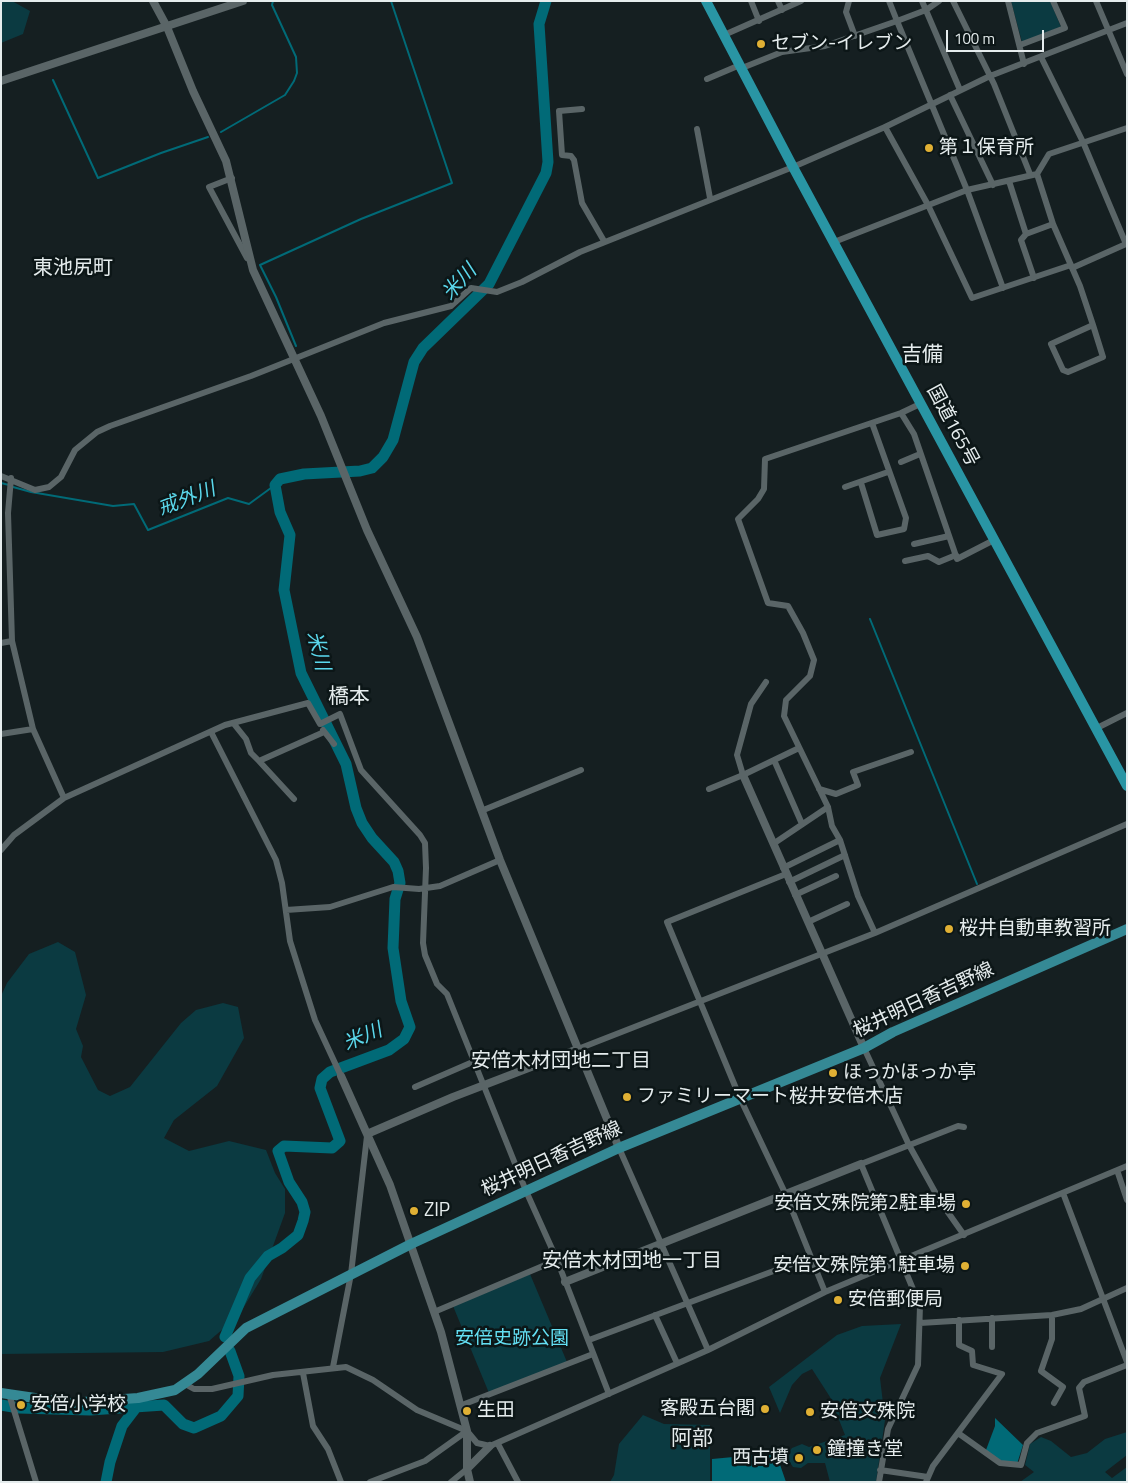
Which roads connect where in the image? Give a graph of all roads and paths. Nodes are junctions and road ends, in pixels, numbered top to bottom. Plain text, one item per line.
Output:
1 (152, 1) edge
2 (243, 1) edge
3 (706, 1) edge
4 (751, 1) edge
5 (778, 1) edge
6 (801, 1) edge
7 (849, 1) edge
8 (889, 1) edge
9 (922, 1) edge
10 (939, 1) edge
11 (953, 1) edge
12 (1008, 1) edge
13 (1053, 1) edge
14 (1096, 1) edge
15 (782, 10) junction
16 (926, 10) junction
17 (759, 21) junction
18 (897, 21) junction
19 (1127, 23) edge
20 (166, 27) junction
21 (1109, 31) junction
22 (724, 35) junction
23 (855, 36) junction
24 (1020, 45) junction
25 (1042, 57) junction
26 (1024, 64) junction
27 (741, 66) junction
28 (1127, 74) edge
29 (990, 76) junction
30 (707, 79) dead end
31 (1, 81) edge
32 (960, 90) junction
33 (950, 95) junction
34 (930, 105) junction
35 (582, 109) dead end
36 (885, 127) junction
37 (1127, 128) edge
38 (697, 129) dead end
39 (1083, 142) junction
40 (793, 167) junction
41 (1033, 174) junction
42 (232, 178) junction
43 (1009, 180) junction
44 (993, 185) junction
45 (966, 190) junction
46 (710, 198) junction
47 (928, 205) junction
48 (1053, 224) junction
49 (1026, 234) junction
50 (604, 241) junction
51 (834, 242) junction
52 (1071, 266) junction
53 (253, 270) junction
54 (1034, 278) junction
55 (1002, 288) junction
56 (1093, 325) junction
57 (294, 358) junction
58 (920, 404) junction
59 (900, 413) junction
60 (872, 423) junction
61 (920, 454) junction
62 (901, 462) dead end
63 (888, 472) junction
64 (1, 476) edge
65 (11, 478) junction
66 (861, 483) junction
67 (845, 487) dead end
68 (949, 536) junction
69 (994, 540) junction
70 (914, 544) dead end
71 (956, 556) junction
72 (905, 561) dead end
73 (12, 641) junction
74 (1, 644) edge
75 (766, 682) dead end
76 (1127, 713) edge
77 (234, 724) junction
78 (320, 724) junction
79 (33, 728) junction
80 (1096, 728) junction
81 (211, 732) junction
82 (324, 732) junction
83 (1, 734) edge
84 (334, 744) dead end
85 (799, 748) junction
86 (911, 752) dead end
87 (774, 760) junction
88 (259, 761) junction
89 (581, 770) dead end
90 (743, 775) junction
91 (1127, 786) edge
92 (709, 788) dead end
93 (819, 789) junction
94 (64, 798) junction
95 (294, 799) dead end
96 (828, 807) junction
97 (481, 811) junction
98 (802, 824) junction
99 (1127, 824) edge
100 (840, 840) junction
101 (773, 844) junction
102 (1, 850) edge
103 (845, 855) junction
104 (500, 860) junction
105 (786, 874) junction
106 (836, 876) dead end
107 (426, 889) junction
108 (795, 895) junction
109 (847, 904) dead end
110 (286, 910) junction
111 (808, 922) junction
112 (1127, 929) edge
113 (875, 933) junction
114 (822, 954) junction
115 (700, 999) junction
116 (864, 1048) junction
117 (578, 1049) junction
118 (475, 1061) junction
119 (341, 1076) joint
120 (484, 1085) junction
121 (414, 1087) dead end
122 (740, 1098) junction
123 (964, 1127) dead end
124 (367, 1134) junction
125 (909, 1145) junction
126 (619, 1148) junction
127 (862, 1164) junction
128 (1127, 1166) edge
129 (1117, 1170) junction
130 (526, 1191) junction
131 (1063, 1193) junction
132 (786, 1195) junction
133 (1127, 1200) edge
134 (964, 1235) junction
135 (411, 1244) junction
136 (662, 1244) junction
137 (811, 1257) junction
138 (558, 1260) junction
139 (900, 1260) junction
140 (351, 1274) junction
141 (565, 1282) junction
142 (1127, 1288) edge
143 (825, 1292) junction
144 (1102, 1299) junction
145 (686, 1303) junction
146 (434, 1312) junction
147 (655, 1314) junction
148 (1052, 1315) junction
149 (992, 1318) junction
150 (959, 1320) junction
151 (920, 1322) junction
152 (589, 1340) junction
153 (992, 1347) dead end
154 (708, 1350) junction
155 (593, 1354) junction
156 (677, 1363) junction
157 (1127, 1363) edge
158 (333, 1367) junction
159 (303, 1374) junction
160 (185, 1384) junction
161 (5, 1394) edge
162 (609, 1394) junction
163 (1054, 1403) dead end
164 (462, 1405) junction
165 (467, 1431) junction
166 (958, 1432) junction
167 (498, 1444) junction
168 (490, 1446) junction
169 (467, 1469) junction
170 (880, 1470) junction
171 (927, 1479) edge
172 (36, 1482) edge
173 (341, 1482) edge
174 (370, 1482) edge
175 (451, 1482) edge
176 (470, 1482) edge
177 (518, 1482) edge
178 (879, 1482) edge

1 - 20 street
2 - 20 street
3 - 22 highway, 国道165号
4 - 17 street
5 - 15 street
6 - 15 street
7 - 23 street
8 - 18 street
9 - 16 street
10 - 16 street
11 - 29 street
12 - 24 street
13 - 24 street
14 - 21 street
15 - 17 street
16 - 18 street
16 - 32 street
17 - 22 street
18 - 23 street
18 - 34 street
19 - 21 street
20 - 31 street
20 - 42 street
21 - 25 street
21 - 28 street
22 - 27 highway, 国道165号
23 - 27 street
24 - 26 street
25 - 26 street
25 - 39 street
26 - 29 street
27 - 30 street
27 - 40 highway, 国道165号
29 - 32 street
29 - 41 street
32 - 33 street
33 - 34 street
33 - 44 street
34 - 36 street
34 - 45 street
35 - 50 street
36 - 40 street
36 - 47 street
37 - 39 street
38 - 46 street
39 - 41 street
39 - 52 street
40 - 46 street
40 - 51 highway, 国道165号
41 - 43 street
41 - 48 street
42 - 53 street
42 - 53 street
43 - 44 street
43 - 49 street
44 - 45 street
45 - 47 street
45 - 55 street
46 - 50 street
47 - 51 street
47 - 55 street
48 - 49 street
48 - 52 street
49 - 54 street
50 - 57 street
51 - 58 highway, 国道165号
52 - 54 street
52 - 56 street
53 - 57 street
54 - 55 street
56 - 56 street
57 - 65 street
57 - 97 street
58 - 59 street
58 - 69 highway, 国道165号
59 - 60 street
59 - 61 street
60 - 63 street
60 - 85 street
61 - 62 street
61 - 68 street
63 - 66 street
63 - 66 street
64 - 65 street
65 - 73 street
66 - 67 street
68 - 70 street
68 - 71 street
69 - 71 street
69 - 80 highway, 国道165号
71 - 72 street
73 - 74 street
73 - 79 street
75 - 90 street
76 - 80 street
77 - 78 street
77 - 81 street
77 - 88 street
78 - 82 street
78 - 107 street
79 - 83 street
79 - 94 street
80 - 91 highway, 国道165号
81 - 94 street
81 - 110 street
82 - 84 street
82 - 88 street
85 - 87 street
85 - 93 street
86 - 93 street
87 - 90 street
87 - 98 street
88 - 95 street
89 - 97 street
90 - 92 street
90 - 101 street
93 - 96 street
94 - 102 street
96 - 98 street
96 - 100 street
97 - 104 street
98 - 101 street
99 - 113 street
100 - 103 street
100 - 105 street
101 - 105 street
103 - 105 street
103 - 113 street
104 - 107 street
104 - 117 street
105 - 108 street
105 - 115 street
106 - 108 street
107 - 110 street
107 - 118 street
108 - 111 street
109 - 111 street
110 - 119 street
111 - 114 street
112 - 116 main road, 桜井明日香吉野線
113 - 114 street
114 - 115 street
114 - 116 street
115 - 117 street
115 - 122 street
116 - 122 main road, 桜井明日香吉野線
116 - 125 street
117 - 120 street
117 - 126 street
118 - 120 street
118 - 121 street
119 - 124 street
120 - 124 street
120 - 130 street
122 - 126 main road, 桜井明日香吉野線
122 - 132 street
123 - 125 street
124 - 135 street
124 - 140 street
125 - 127 street
125 - 134 street
126 - 130 main road, 桜井明日香吉野線
126 - 136 street
127 - 132 street
127 - 139 street
128 - 129 street
129 - 131 street
129 - 133 street
130 - 135 main road, 桜井明日香吉野線
130 - 138 street
131 - 134 street
131 - 144 street
132 - 136 street
132 - 137 street
134 - 139 street
135 - 140 main road, 桜井明日香吉野線
135 - 146 street
136 - 141 street
136 - 145 street
137 - 143 street
137 - 145 street
138 - 141 street
138 - 146 street
139 - 143 street
139 - 151 street
140 - 158 street
140 - 160 main road, 桜井明日香吉野線
141 - 152 street
142 - 144 street
143 - 154 street
144 - 148 street
144 - 157 street
145 - 147 street
145 - 154 street
146 - 164 street
147 - 152 street
147 - 156 street
148 - 149 street
148 - 163 street
149 - 150 street
149 - 153 street
150 - 151 street
150 - 166 street
151 - 170 street
152 - 155 street
154 - 156 street
155 - 162 street
155 - 164 street
156 - 162 street
157 - 166 street
158 - 159 street
158 - 165 street
159 - 160 street
159 - 173 street
160 - 161 main road, 桜井明日香吉野線
161 - 172 street
162 - 167 street
164 - 165 street
165 - 168 street
165 - 169 street
165 - 174 street
166 - 171 street
167 - 168 street
167 - 177 street
168 - 169 street
169 - 175 street
169 - 176 street
170 - 171 street
170 - 178 street

